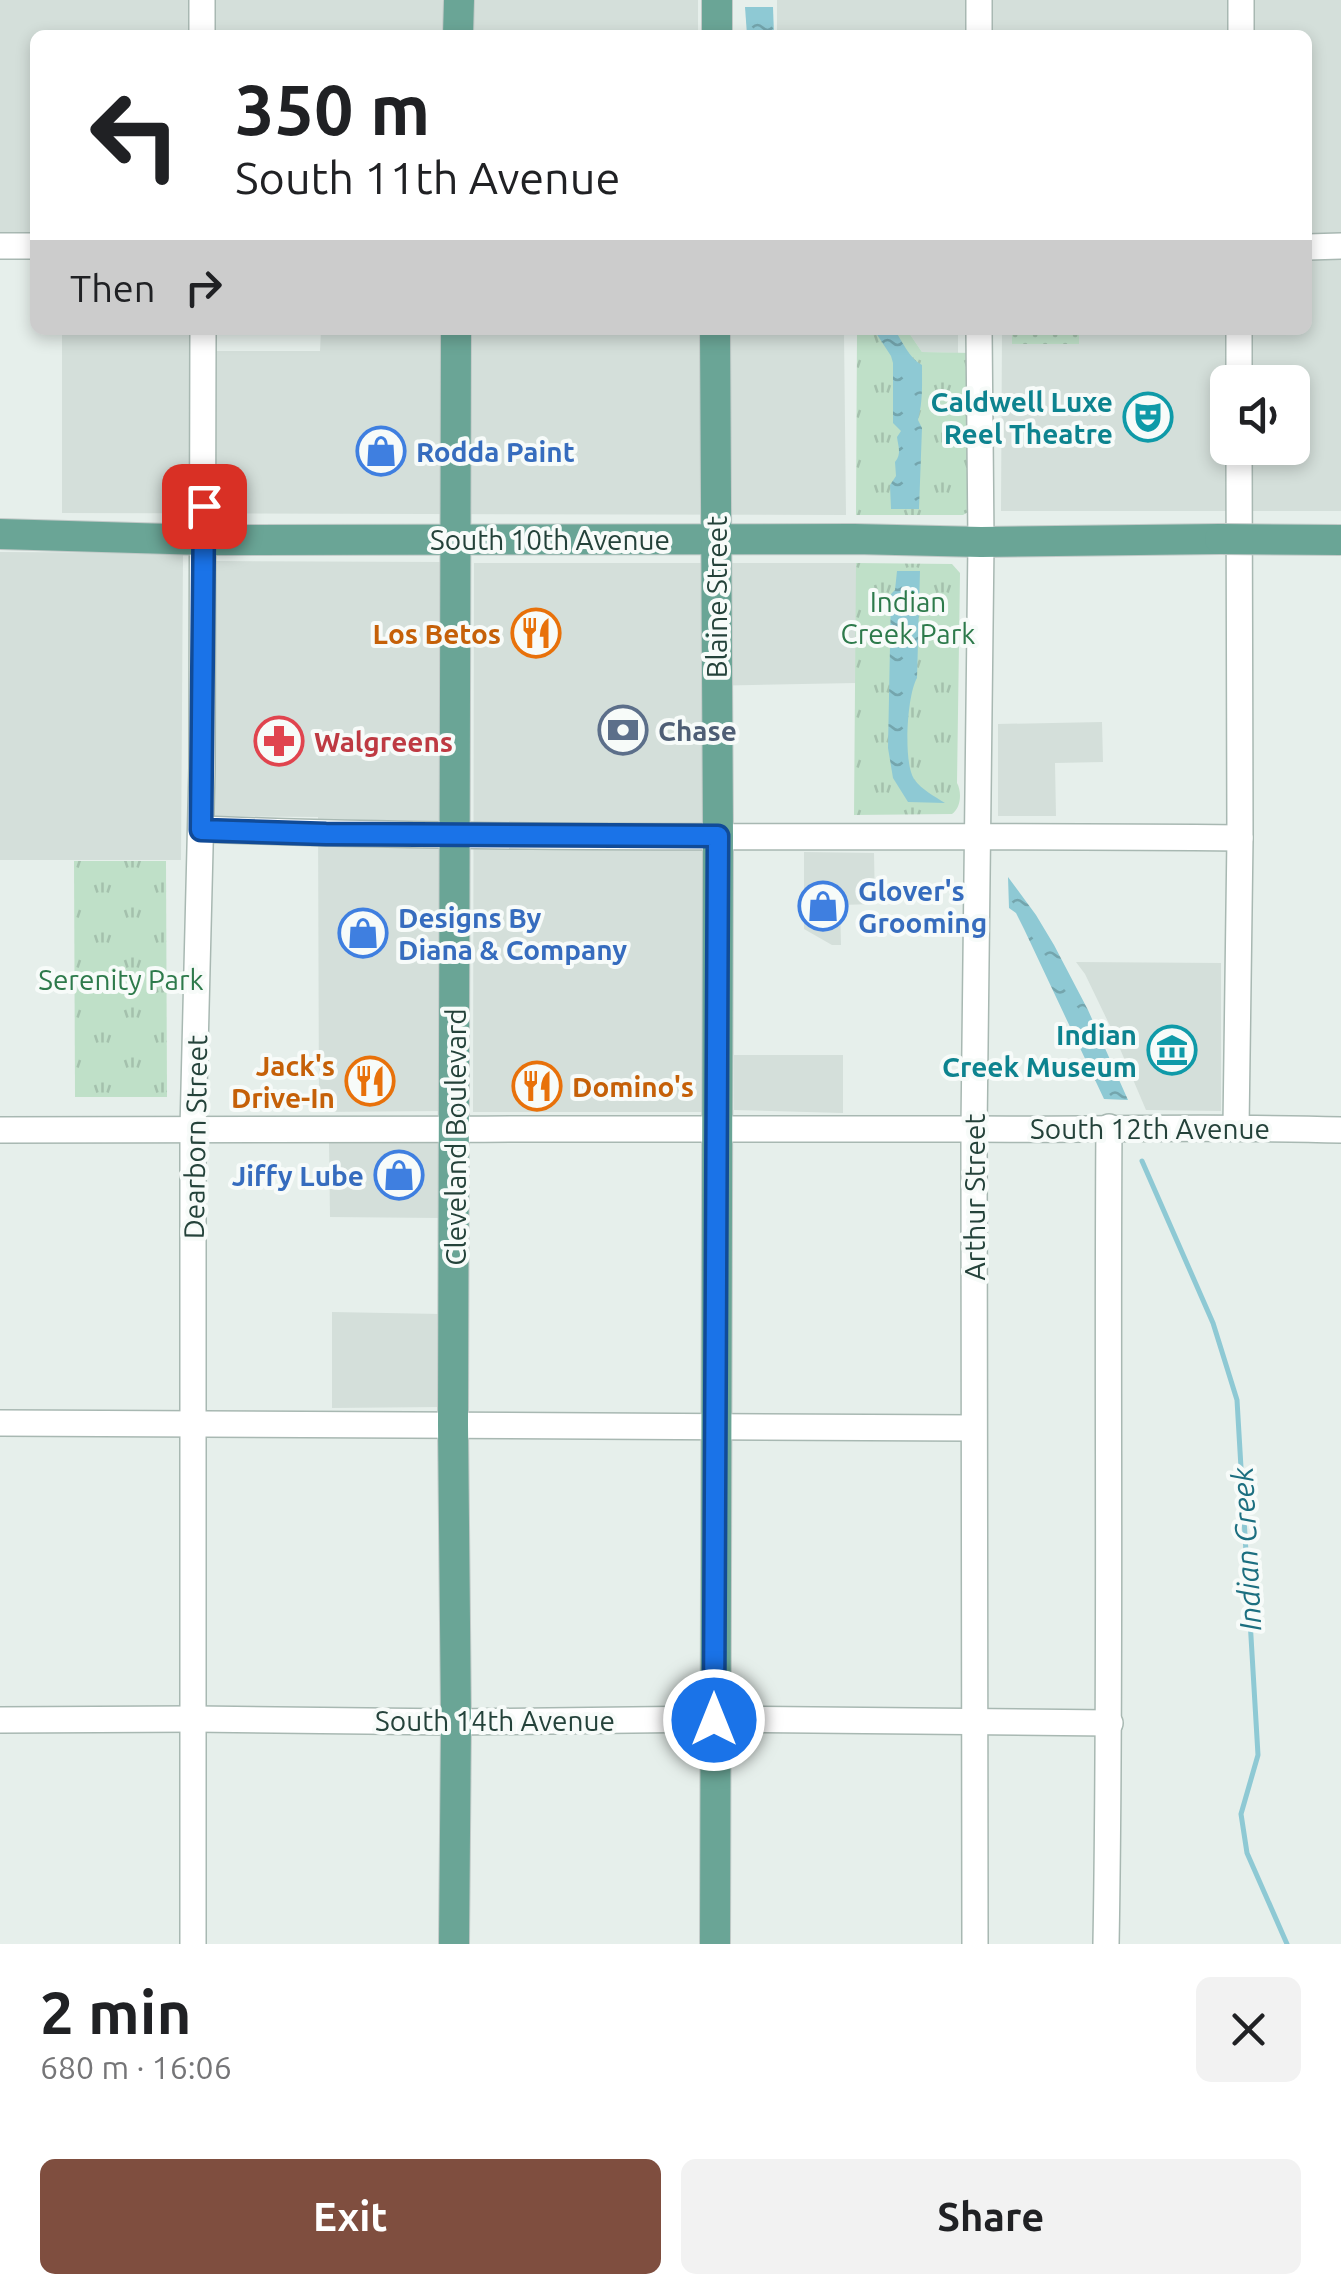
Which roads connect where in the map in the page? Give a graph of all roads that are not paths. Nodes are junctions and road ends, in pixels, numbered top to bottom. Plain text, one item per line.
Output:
1 (202, 0) edge
2 (459, 0) edge
3 (717, 0) edge
4 (979, 0) edge
5 (1241, 0) edge
6 (202, 30) edge
7 (458, 30) edge
8 (717, 30) edge
9 (978, 30) edge
10 (1241, 30) edge
11 (0, 246) edge
12 (30, 246) edge
13 (1312, 246) edge
14 (1341, 246) edge
15 (203, 335) edge
16 (456, 335) edge
17 (715, 335) edge
18 (978, 335) edge
19 (1239, 335) edge
20 (1239, 365) edge
21 (1239, 465) edge
22 (0, 534) edge
23 (456, 539) junction
24 (204, 540) junction
25 (715, 540) junction
26 (1341, 540) edge
27 (981, 542) junction
28 (201, 830) junction
29 (976, 835) junction
30 (455, 836) junction
31 (718, 836) junction
32 (1240, 838) junction
33 (1236, 1126) junction
34 (1109, 1127) junction
35 (716, 1128) junction
36 (193, 1129) junction
37 (0, 1130) edge
38 (455, 1130) junction
39 (974, 1130) junction
40 (1341, 1130) edge
41 (0, 1422) edge
42 (194, 1424) junction
43 (453, 1425) junction
44 (716, 1427) junction
45 (974, 1428) junction
46 (194, 1719) junction
47 (0, 1720) edge
48 (714, 1720) junction
49 (456, 1722) junction
50 (976, 1723) junction
51 (1110, 1723) junction
52 (193, 1944) edge
53 (454, 1944) edge
54 (715, 1944) edge
55 (975, 1944) edge
56 (1106, 1944) edge

1 - 6 street
2 - 7 main road
3 - 8 main road
4 - 9 street
5 - 10 street
11 - 12 street
13 - 14 street
15 - 24 street, Dearborn Street
16 - 23 main road, Cleveland Boulevard
17 - 25 main road, Blaine Street
18 - 27 street, Arthur Street
19 - 20 street
21 - 32 street
22 - 24 main road, South 10th Avenue
23 - 24 main road, South 10th Avenue
23 - 25 main road, South 10th Avenue
23 - 30 main road, Cleveland Boulevard
24 - 28 street, Dearborn Street
25 - 27 main road, South 10th Avenue
25 - 31 main road, Blaine Street
26 - 27 main road, South 10th Avenue, bridge
27 - 29 street, Arthur Street
28 - 30 street
28 - 36 street, Dearborn Street
29 - 31 street
29 - 32 street
29 - 39 street, Arthur Street
30 - 31 street
30 - 38 main road, Cleveland Boulevard
31 - 35 main road, Blaine Street
32 - 33 street
33 - 34 street, South 12th Avenue
33 - 40 street, South 12th Avenue
34 - 39 street, South 12th Avenue
34 - 51 street
35 - 38 street, South 12th Avenue
35 - 39 street, South 12th Avenue
35 - 44 main road, Blaine Street
36 - 37 street, South 12th Avenue
36 - 38 street, South 12th Avenue
36 - 42 street, Dearborn Street
38 - 43 main road, Cleveland Boulevard
39 - 45 street, Arthur Street
41 - 42 street
42 - 43 street
42 - 46 street, Dearborn Street
43 - 44 street
43 - 49 main road, Cleveland Boulevard
44 - 45 street
44 - 48 main road, Blaine Street
45 - 50 street, Arthur Street
46 - 47 street, South 14th Avenue
46 - 49 street, South 14th Avenue
46 - 52 street, Dearborn Street
48 - 49 street, South 14th Avenue
48 - 50 street, South 14th Avenue
48 - 54 main road, Blaine Street
49 - 53 main road, Cleveland Boulevard
50 - 51 street, South 14th Avenue
50 - 55 street, Arthur Street
51 - 56 street

